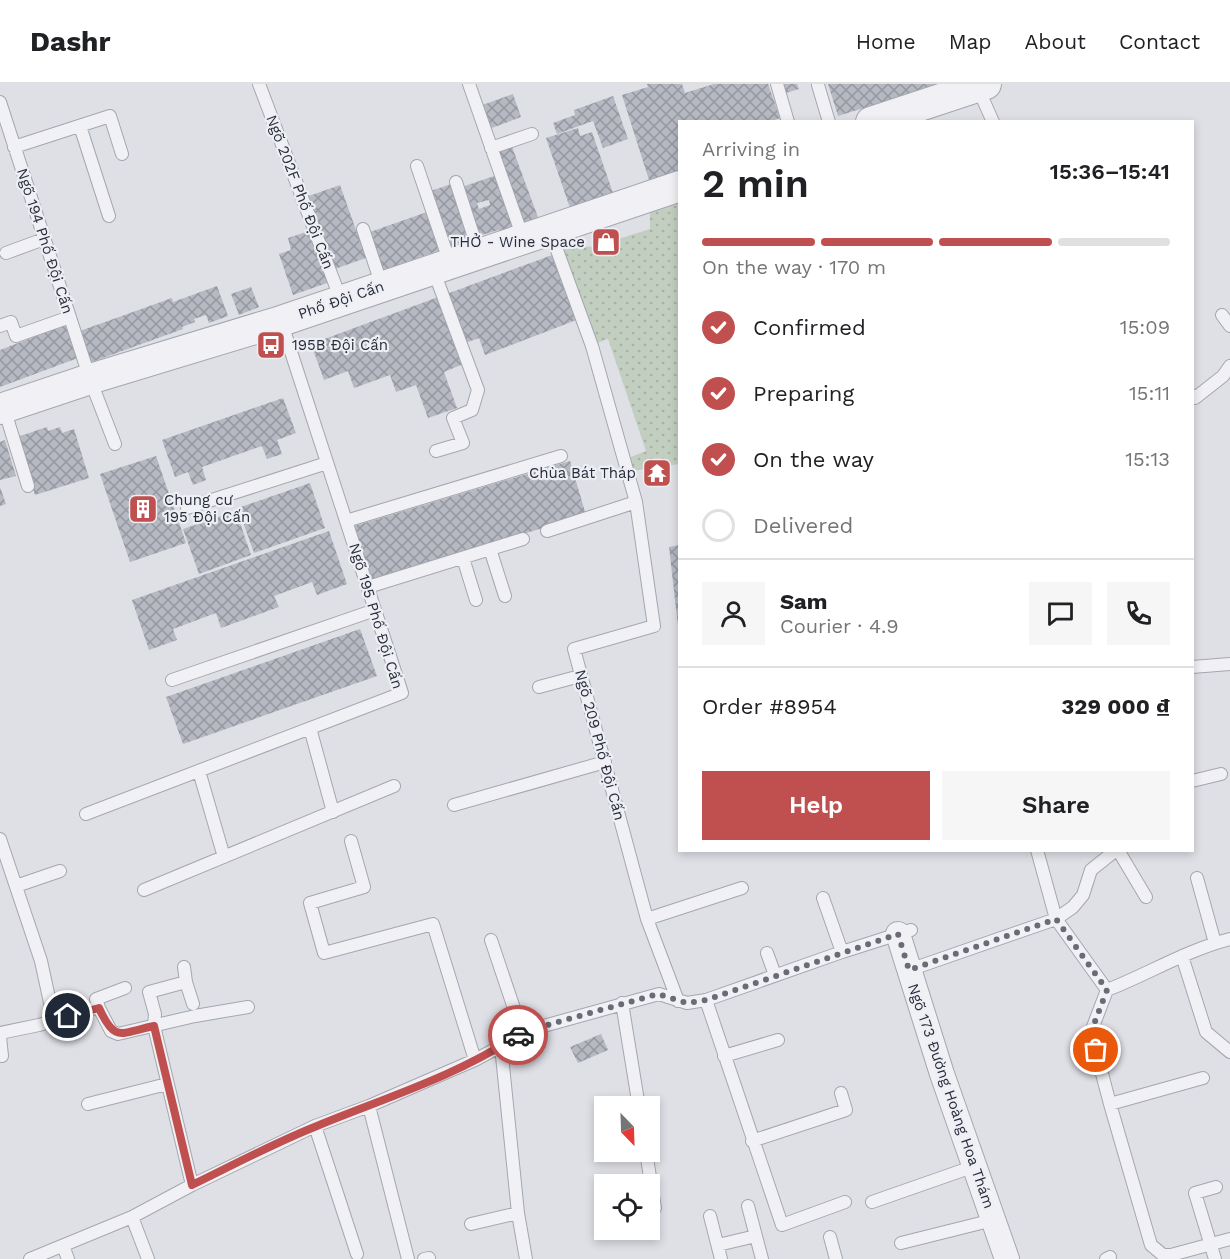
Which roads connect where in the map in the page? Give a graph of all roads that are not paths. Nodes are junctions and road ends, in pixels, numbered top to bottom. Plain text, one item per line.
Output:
1 (259, 84) edge
2 (468, 84) edge
3 (777, 84) edge
4 (818, 86) dead end
5 (968, 87) edge
6 (0, 102) edge
7 (787, 120) edge
8 (828, 120) edge
9 (878, 120) edge
10 (992, 120) edge
11 (80, 126) junction
12 (532, 134) dead end
13 (14, 147) junction
14 (491, 148) junction
15 (122, 154) dead end
16 (417, 166) dead end
17 (456, 182) dead end
18 (678, 187) edge
19 (109, 216) dead end
20 (363, 229) dead end
21 (536, 234) junction
22 (45, 239) junction
23 (6, 253) dead end
24 (479, 253) junction
25 (441, 265) junction
26 (382, 286) junction
27 (341, 300) junction
28 (1222, 315) dead end
29 (70, 317) junction
30 (281, 321) junction
31 (0, 326) edge
32 (1230, 326) edge
33 (1228, 375) edge
34 (90, 379) junction
35 (1194, 397) edge
36 (2, 409) edge
37 (115, 444) dead end
38 (436, 451) dead end
39 (561, 456) dead end
40 (327, 463) junction
41 (28, 486) dead end
42 (636, 502) junction
43 (187, 508) dead end
44 (346, 521) junction
45 (547, 531) dead end
46 (523, 539) dead end
47 (490, 549) junction
48 (463, 558) junction
49 (368, 587) junction
50 (505, 596) dead end
51 (476, 600) dead end
52 (375, 610) junction
53 (1230, 664) edge
54 (1194, 668) edge
55 (580, 676) junction
56 (172, 680) dead end
57 (539, 687) dead end
58 (310, 728) junction
59 (605, 762) junction
60 (199, 771) junction
61 (1221, 774) dead end
62 (1194, 781) edge
63 (394, 786) dead end
64 (454, 805) dead end
65 (333, 812) junction
66 (86, 814) dead end
67 (0, 841) edge
68 (351, 841) dead end
69 (1038, 852) edge
70 (1114, 852) edge
71 (1118, 852) edge
72 (224, 857) junction
73 (60, 871) dead end
74 (1197, 878) dead end
75 (16, 886) junction
76 (742, 888) dead end
77 (144, 890) dead end
78 (1146, 897) dead end
79 (823, 898) dead end
80 (647, 919) junction
81 (1056, 919) junction
82 (905, 932) joint
83 (1230, 939) edge
84 (491, 940) dead end
85 (1215, 943) junction
86 (767, 952) dead end
87 (842, 952) junction
88 (1182, 956) junction
89 (184, 967) dead end
90 (909, 970) junction
91 (775, 975) junction
92 (186, 981) junction
93 (124, 988) dead end
94 (1107, 990) junction
95 (706, 1000) junction
96 (678, 1001) junction
97 (622, 1003) junction
98 (193, 1004) dead end
99 (248, 1007) dead end
100 (99, 1008) junction
101 (54, 1021) junction
102 (154, 1026) junction
103 (522, 1032) junction
104 (0, 1035) edge
105 (778, 1040) dead end
106 (501, 1046) junction
107 (1230, 1052) edge
108 (2, 1056) dead end
109 (724, 1056) junction
110 (475, 1060) junction
111 (1203, 1078) dead end
112 (167, 1084) junction
113 (841, 1093) dead end
114 (637, 1096) edge
115 (88, 1104) dead end
116 (1110, 1104) junction
117 (369, 1106) junction
118 (315, 1126) junction
119 (752, 1141) junction
120 (975, 1166) junction
121 (192, 1185) junction
122 (1216, 1186) dead end
123 (845, 1202) dead end
124 (872, 1202) dead end
125 (748, 1206) dead end
126 (518, 1213) junction
127 (710, 1216) dead end
128 (132, 1217) junction
129 (993, 1220) junction
130 (471, 1224) dead end
131 (756, 1236) junction
132 (830, 1237) dead end
133 (1230, 1239) edge
134 (901, 1243) dead end
135 (1210, 1244) junction
136 (718, 1245) junction
137 (63, 1246) junction
138 (357, 1254) dead end
139 (30, 1259) edge
140 (68, 1259) edge
141 (148, 1259) edge
142 (408, 1259) edge
143 (526, 1259) edge
144 (721, 1259) edge
145 (762, 1259) edge
146 (836, 1259) edge
147 (1007, 1259) edge
148 (1215, 1259) edge

1 - 27 lane, Ngõ 202F Phố Đội Cấn
2 - 14 lane, Ngõ 209 Phố Đội Cấn
3 - 7 lane
4 - 8 lane
5 - 9 street
5 - 10 lane
6 - 13 lane, Ngõ 194 Phố Đội Cấn
11 - 13 lane
11 - 15 lane
11 - 19 lane
12 - 14 lane
13 - 22 lane, Ngõ 194 Phố Đội Cấn
14 - 21 lane, Ngõ 209 Phố Đội Cấn
16 - 25 lane
17 - 24 lane
18 - 21 street, Phố Đội Cấn
20 - 26 lane
21 - 24 street, Phố Đội Cấn
21 - 42 lane, Ngõ 209 Phố Đội Cấn
22 - 23 lane
22 - 29 lane, Ngõ 194 Phố Đội Cấn
24 - 25 street, Phố Đội Cấn
25 - 26 street, Phố Đội Cấn
25 - 38 lane
26 - 27 street, Phố Đội Cấn
27 - 30 street, Phố Đội Cấn
28 - 32 lane
29 - 31 lane
29 - 34 lane, Ngõ 194 Phố Đội Cấn
30 - 34 street, Phố Đội Cấn
30 - 40 lane, Ngõ 195 Phố Đội Cấn
33 - 35 lane
34 - 36 street, Phố Đội Cấn
34 - 37 lane, Ngõ 194 Phố Đội Cấn
36 - 41 lane
39 - 44 lane
40 - 43 lane
40 - 44 lane, Ngõ 195 Phố Đội Cấn
42 - 45 lane
42 - 55 lane, Ngõ 209 Phố Đội Cấn
44 - 49 lane, Ngõ 195 Phố Đội Cấn
46 - 47 lane
47 - 48 lane
47 - 50 lane
48 - 49 lane
48 - 51 lane
49 - 52 lane, Ngõ 195 Phố Đội Cấn
52 - 56 lane
52 - 58 lane, Ngõ 195 Phố Đội Cấn
53 - 54 lane
55 - 57 lane
55 - 59 lane, Ngõ 209 Phố Đội Cấn
58 - 60 lane, Ngõ 195 Phố Đội Cấn
58 - 65 lane
59 - 64 lane
59 - 80 lane, Ngõ 209 Phố Đội Cấn
60 - 66 lane, Ngõ 195 Phố Đội Cấn
60 - 72 lane
61 - 62 lane
63 - 65 lane
65 - 72 lane
67 - 75 lane
68 - 110 lane
69 - 81 lane
70 - 81 lane
71 - 78 lane
72 - 77 lane
73 - 75 lane
74 - 85 lane
75 - 101 lane
76 - 80 lane
79 - 87 lane
80 - 96 lane, Ngõ 209 Phố Đội Cấn
81 - 90 lane
81 - 94 lane
82 - 87 lane, Ngõ 173 Đường Hoàng Hoa Thám
82 - 90 street, Ngõ 173 Đường Hoàng Hoa Thám
83 - 85 lane
84 - 103 lane
85 - 88 lane
86 - 91 lane
87 - 91 lane, Ngõ 173 Đường Hoàng Hoa Thám
88 - 94 lane
88 - 107 lane
89 - 92 lane
90 - 120 street, Ngõ 173 Đường Hoàng Hoa Thám
91 - 95 lane, Ngõ 173 Đường Hoàng Hoa Thám
92 - 98 lane
92 - 102 lane
93 - 100 lane
94 - 116 lane
95 - 96 lane, Ngõ 173 Đường Hoàng Hoa Thám
95 - 109 lane
96 - 97 lane, Ngõ 173 Đường Hoàng Hoa Thám
97 - 103 lane, Ngõ 173 Đường Hoàng Hoa Thám
97 - 114 lane
99 - 102 lane
100 - 101 lane
100 - 102 lane
101 - 104 lane
102 - 112 lane
103 - 106 lane, Ngõ 173 Đường Hoàng Hoa Thám
104 - 108 lane
105 - 109 lane
106 - 110 lane, Ngõ 173 Đường Hoàng Hoa Thám
106 - 126 lane
109 - 119 lane
110 - 117 lane, Ngõ 173 Đường Hoàng Hoa Thám
111 - 116 lane
112 - 115 lane
112 - 121 lane
113 - 119 lane
116 - 135 lane
117 - 118 lane, Ngõ 173 Đường Hoàng Hoa Thám
117 - 142 lane
118 - 121 lane, Ngõ 173 Đường Hoàng Hoa Thám
118 - 138 lane
119 - 123 lane
120 - 124 lane
120 - 129 street, Ngõ 173 Đường Hoàng Hoa Thám
121 - 128 lane, Ngõ 173 Đường Hoàng Hoa Thám
122 - 135 lane
125 - 131 lane
126 - 130 lane
126 - 143 lane
127 - 136 lane
128 - 137 lane, Ngõ 173 Đường Hoàng Hoa Thám
128 - 141 lane
129 - 134 lane
129 - 147 street, Ngõ 173 Đường Hoàng Hoa Thám
131 - 136 lane
131 - 145 lane
132 - 146 lane
133 - 135 lane
135 - 148 lane
136 - 144 lane
137 - 139 lane, Ngõ 173 Đường Hoàng Hoa Thám
137 - 140 lane

